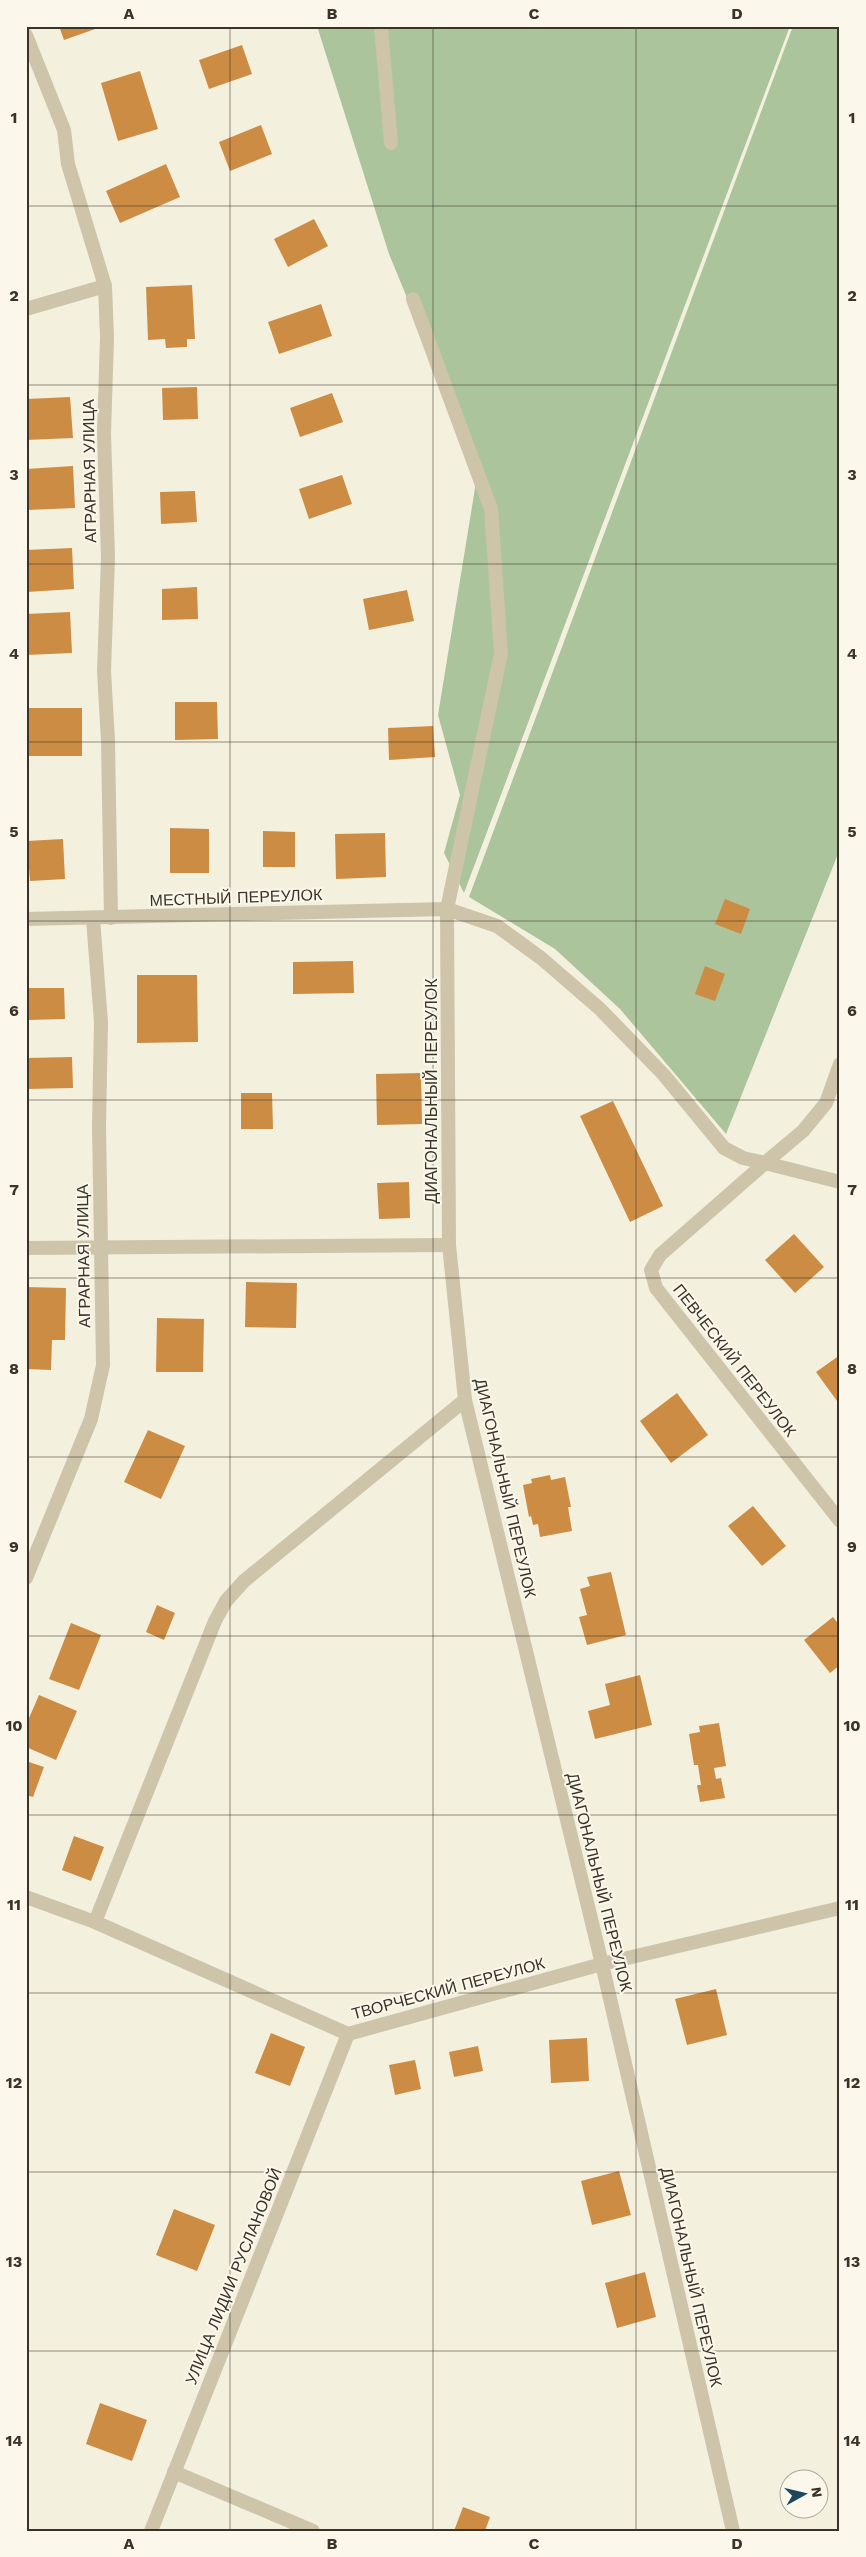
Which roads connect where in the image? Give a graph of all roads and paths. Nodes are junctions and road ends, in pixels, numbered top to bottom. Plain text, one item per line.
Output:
1 (381, 26) edge
2 (26, 35) edge
3 (391, 143) dead end
4 (105, 286) junction
5 (413, 299) dead end
6 (26, 309) edge
7 (447, 909) junction
8 (111, 918) junction
9 (26, 919) edge
10 (93, 919) junction
11 (840, 1064) edge
12 (765, 1163) junction
13 (840, 1182) edge
14 (449, 1246) junction
15 (101, 1247) junction
16 (26, 1248) edge
17 (465, 1400) junction
18 (840, 1521) edge
19 (26, 1578) edge
20 (26, 1897) edge
21 (840, 1908) edge
22 (95, 1922) junction
23 (602, 1964) junction
24 (348, 2034) junction
25 (174, 2472) junction
26 (151, 2531) edge
27 (313, 2531) edge
28 (733, 2531) edge

1 - 3 street
2 - 4 street, АГРАРНАЯ УЛИЦА
4 - 6 street
4 - 8 street, АГРАРНАЯ УЛИЦА
5 - 7 street, ДИАГОНАЛЬНЫЙ ПЕРЕУЛОК
7 - 8 street, МЕСТНЫЙ ПЕРЕУЛОК
7 - 12 street
7 - 14 street, ДИАГОНАЛЬНЫЙ ПЕРЕУЛОК
8 - 10 street, МЕСТНЫЙ ПЕРЕУЛОК
9 - 10 street, МЕСТНЫЙ ПЕРЕУЛОК
10 - 15 street, АГРАРНАЯ УЛИЦА
11 - 12 street, ПЕВЧЕСКИЙ ПЕРЕУЛОК
12 - 13 street
12 - 18 street, ПЕВЧЕСКИЙ ПЕРЕУЛОК
14 - 15 street
14 - 17 street, ДИАГОНАЛЬНЫЙ ПЕРЕУЛОК
15 - 16 street
15 - 19 street, АГРАРНАЯ УЛИЦА
17 - 22 street
17 - 23 street, ДИАГОНАЛЬНЫЙ ПЕРЕУЛОК
20 - 22 street, ТВОРЧЕСКИЙ ПЕРЕУЛОК
21 - 23 street, ТВОРЧЕСКИЙ ПЕРЕУЛОК
22 - 24 street, ТВОРЧЕСКИЙ ПЕРЕУЛОК
23 - 24 street, ТВОРЧЕСКИЙ ПЕРЕУЛОК
23 - 28 street, ДИАГОНАЛЬНЫЙ ПЕРЕУЛОК
24 - 25 street, УЛИЦА ЛИДИИ РУСЛАНОВОЙ
25 - 26 street, УЛИЦА ЛИДИИ РУСЛАНОВОЙ
25 - 27 street

